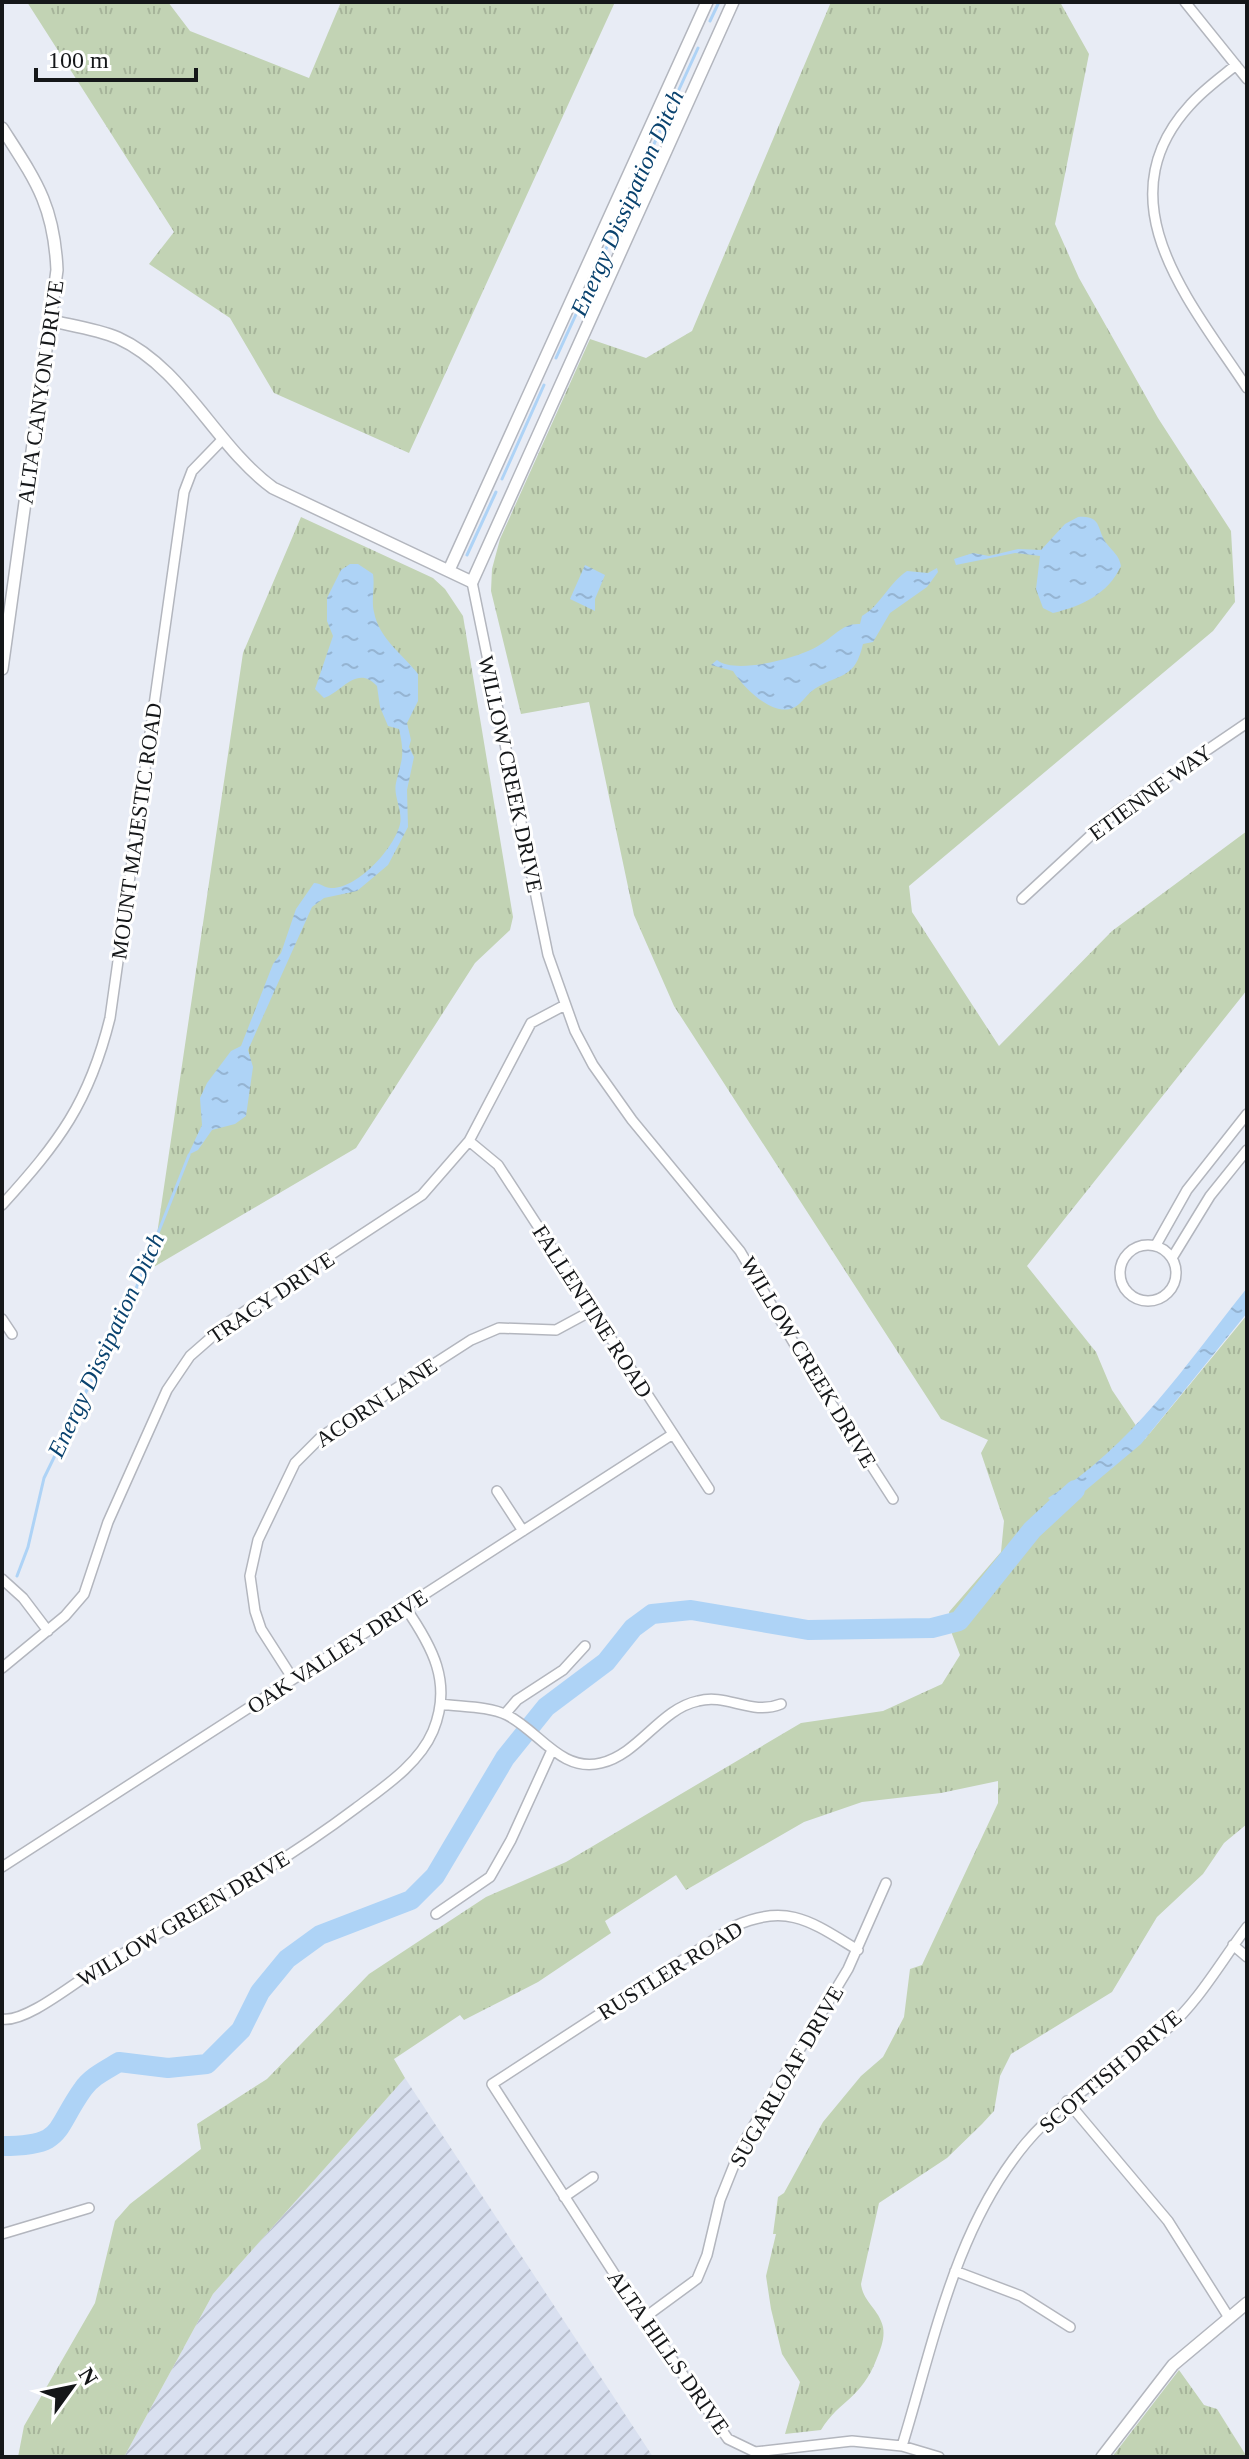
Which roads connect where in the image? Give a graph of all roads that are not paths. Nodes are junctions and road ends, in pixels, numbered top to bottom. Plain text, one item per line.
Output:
1 (707, 2) edge
2 (733, 2) edge
3 (1185, 2) edge
4 (1236, 65) junction
5 (1247, 79) edge
6 (2, 128) edge
7 (52, 321) junction
8 (1247, 388) edge
9 (222, 440) junction
10 (449, 570) junction
11 (472, 582) junction
12 (7, 601) edge
13 (2, 669) edge
14 (1247, 723) edge
15 (1022, 899) dead end
16 (565, 1005) junction
17 (1247, 1114) edge
18 (469, 1141) junction
19 (1247, 1150) edge
20 (2, 1205) edge
21 (1156, 1245) junction
22 (1172, 1258) junction
23 (593, 1310) junction
24 (2, 1319) edge
25 (12, 1334) dead end
26 (673, 1434) junction
27 (709, 1489) dead end
28 (497, 1491) dead end
29 (893, 1499) dead end
30 (523, 1531) junction
31 (2, 1579) edge
32 (405, 1607) junction
33 (48, 1631) junction
34 (585, 1646) dead end
35 (2, 1668) edge
36 (293, 1679) junction
37 (441, 1704) junction
38 (781, 1704) dead end
39 (509, 1717) junction
40 (552, 1750) junction
41 (2, 1867) edge
42 (886, 1883) dead end
43 (436, 1914) dead end
44 (1247, 1927) edge
45 (1233, 1945) junction
46 (858, 1950) junction
47 (1247, 1957) edge
48 (2, 2019) edge
49 (492, 2084) joint
50 (1067, 2101) junction
51 (593, 2177) dead end
52 (564, 2197) junction
53 (89, 2208) dead end
54 (2, 2234) edge
55 (955, 2271) junction
56 (1247, 2303) edge
57 (1228, 2316) junction
58 (644, 2318) junction
59 (1070, 2327) dead end
60 (902, 2446) junction
61 (939, 2457) edge
62 (1102, 2457) edge

1 - 10 street
2 - 11 street
3 - 4 street
4 - 5 street
4 - 8 street
6 - 7 street, ALTA CANYON DRIVE
7 - 9 street
7 - 12 street, ALTA CANYON DRIVE
9 - 10 street
9 - 20 street, MOUNT MAJESTIC ROAD
10 - 11 street
11 - 16 street, WILLOW CREEK DRIVE
12 - 13 street, ALTA CANYON DRIVE
14 - 15 street, ETIENNE WAY
16 - 18 street, TRACY DRIVE
16 - 29 street, WILLOW CREEK DRIVE
17 - 21 street
18 - 23 street, FALLENTINE ROAD
18 - 33 street, TRACY DRIVE
19 - 22 street
21 - 22 street
21 - 22 street
23 - 26 street, FALLENTINE ROAD
23 - 36 street, ACORN LANE
24 - 25 street
26 - 27 street, FALLENTINE ROAD
26 - 30 street, OAK VALLEY DRIVE
28 - 30 street
30 - 32 street, OAK VALLEY DRIVE
31 - 33 street
32 - 36 street, OAK VALLEY DRIVE
32 - 37 street, WILLOW GREEN DRIVE
33 - 35 street, TRACY DRIVE
34 - 39 street
36 - 41 street, OAK VALLEY DRIVE
37 - 39 street
37 - 48 street, WILLOW GREEN DRIVE
38 - 40 street
39 - 40 street
40 - 43 street
42 - 46 street, SUGARLOAF DRIVE
44 - 45 street, SCOTTISH DRIVE
45 - 47 street
45 - 50 street, SCOTTISH DRIVE
46 - 49 street, RUSTLER ROAD
46 - 58 street, SUGARLOAF DRIVE
49 - 52 street, ALTA HILLS DRIVE
50 - 55 street, SCOTTISH DRIVE
50 - 57 street
51 - 52 street
52 - 58 street, ALTA HILLS DRIVE
53 - 54 street
55 - 59 street
55 - 60 street, SCOTTISH DRIVE
56 - 57 street
57 - 62 street
58 - 60 street, ALTA HILLS DRIVE
60 - 61 street, ALTA HILLS DRIVE

